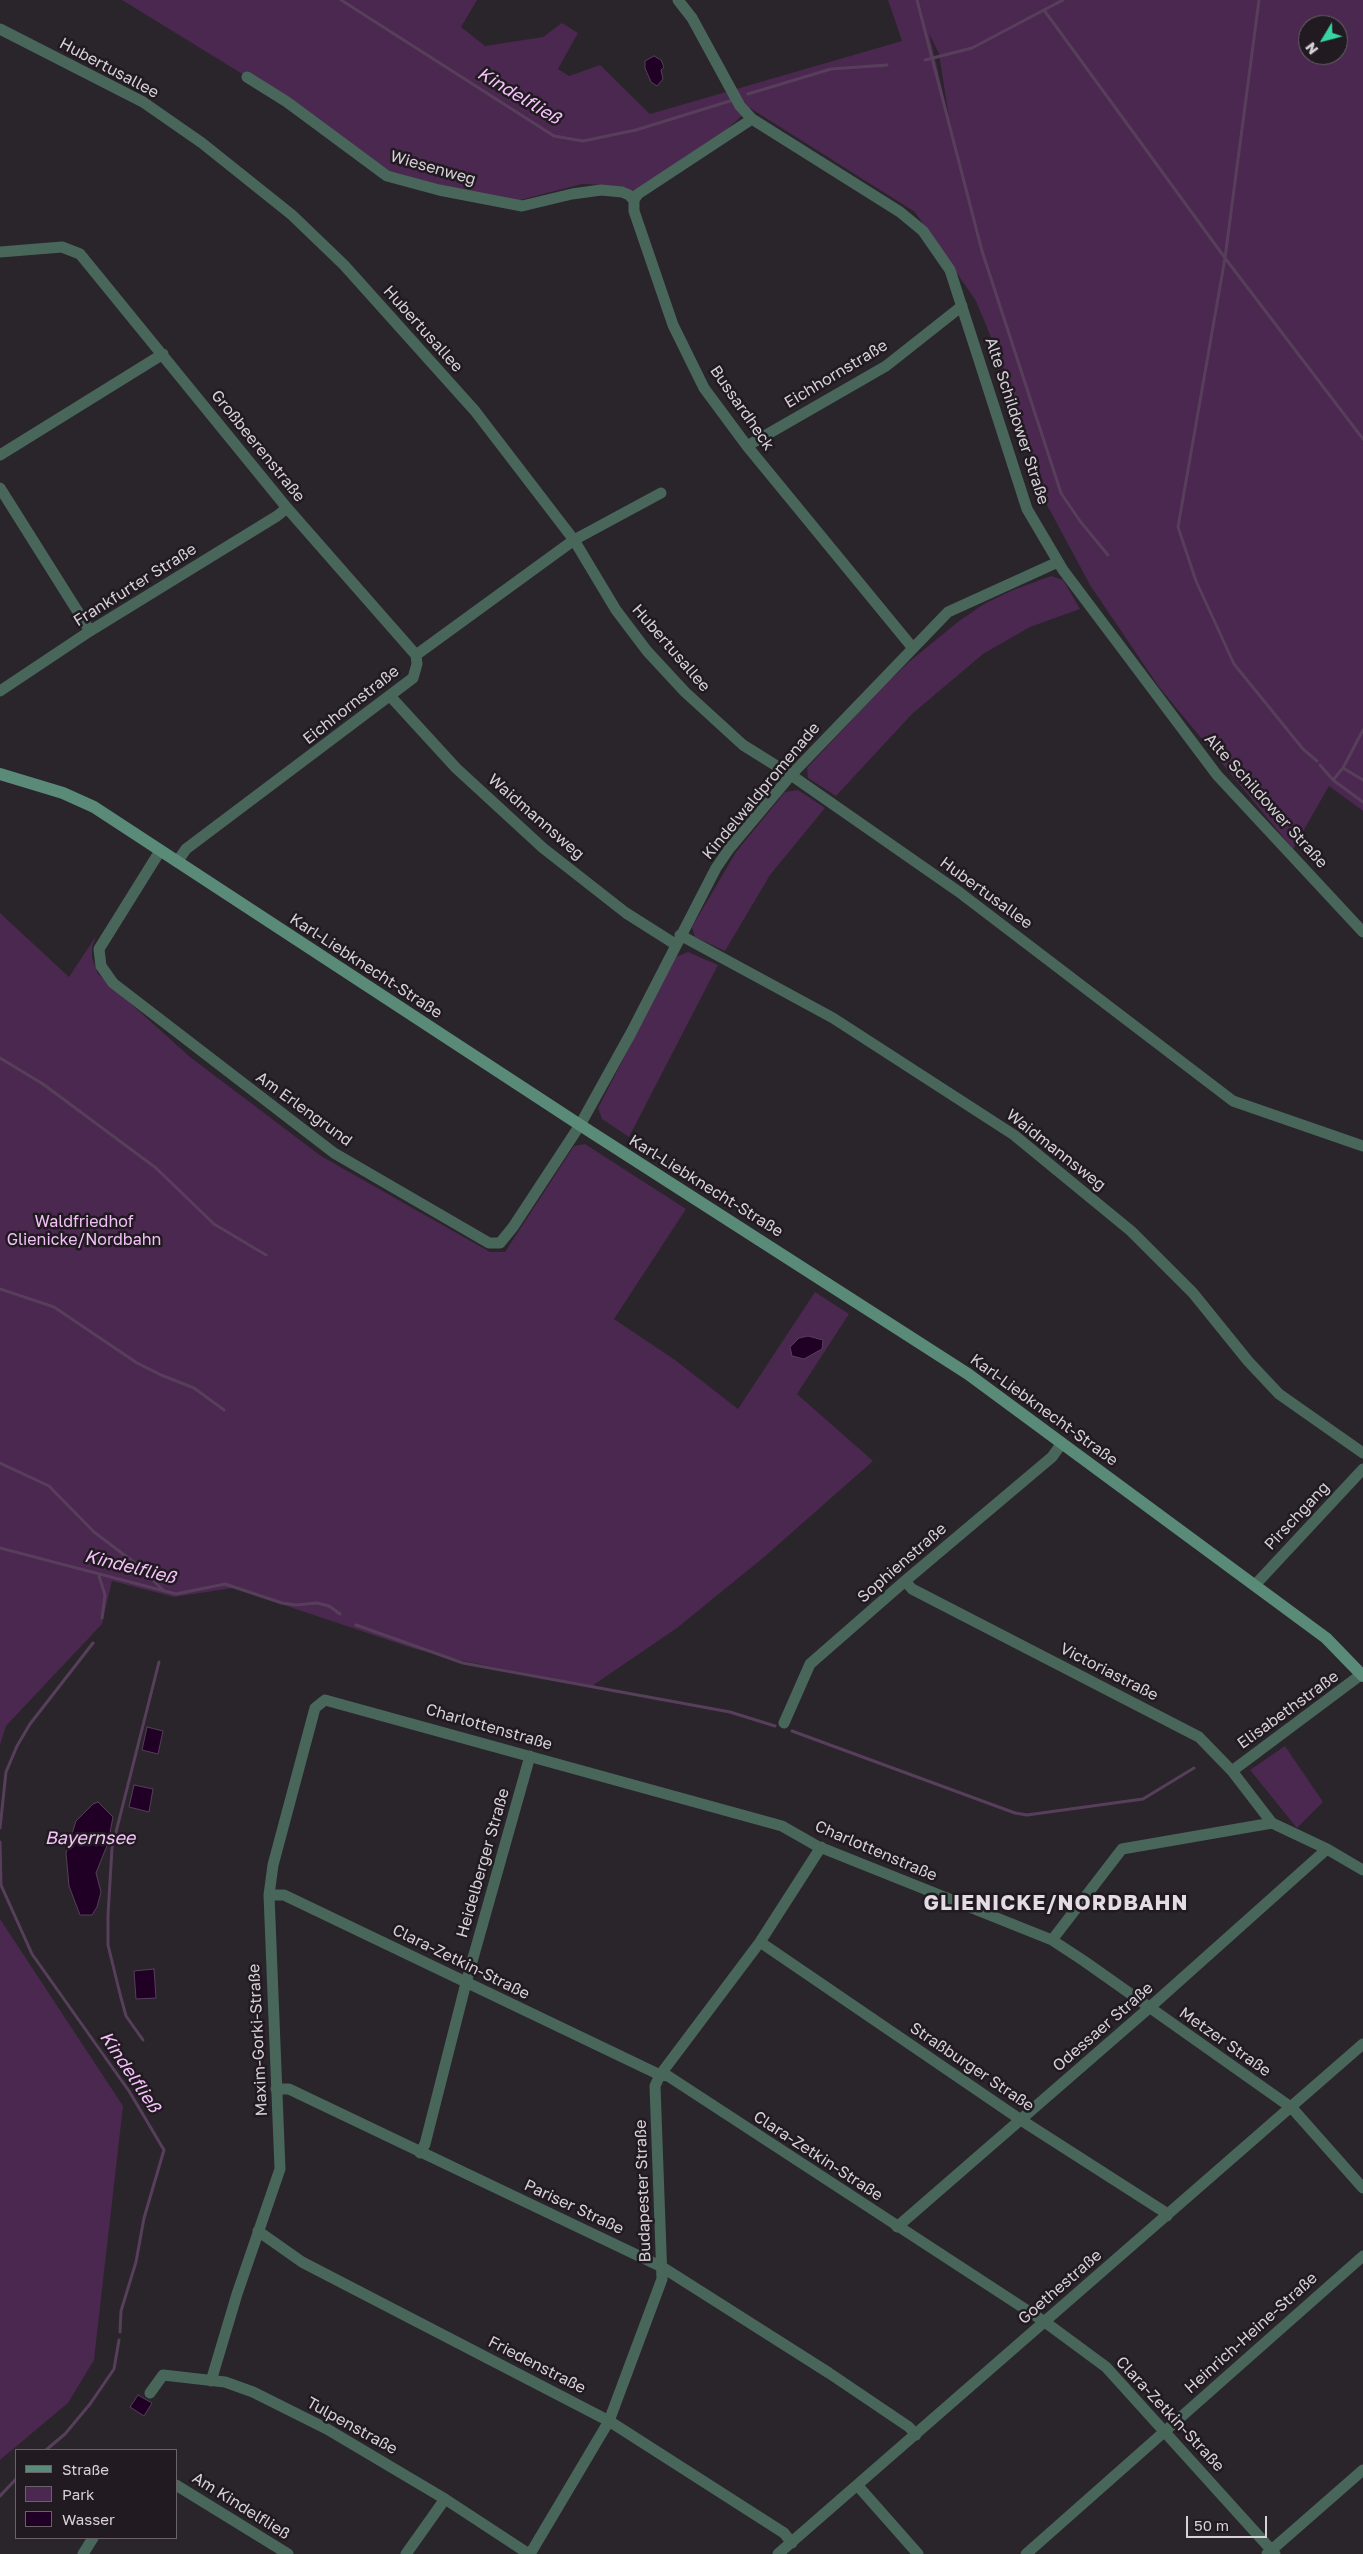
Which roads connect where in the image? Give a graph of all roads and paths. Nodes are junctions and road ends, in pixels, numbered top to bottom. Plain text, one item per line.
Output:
1 (678, 0) edge
2 (0, 29) edge
3 (247, 77) dead end
4 (752, 119) junction
5 (634, 200) junction
6 (0, 252) edge
7 (962, 306) junction
8 (163, 354) junction
9 (747, 446) junction
10 (0, 455) edge
11 (0, 488) edge
12 (662, 493) dead end
13 (287, 508) junction
14 (574, 540) junction
15 (1058, 562) junction
16 (90, 631) junction
17 (912, 647) junction
18 (416, 654) junction
19 (0, 691) edge
20 (391, 697) junction
21 (0, 774) edge
22 (792, 775) junction
23 (160, 851) junction
24 (177, 862) junction
25 (1363, 932) edge
26 (677, 940) junction
27 (580, 1125) junction
28 (1363, 1146) edge
29 (1062, 1443) junction
30 (1363, 1453) edge
31 (1363, 1469) edge
32 (905, 1581) junction
33 (1256, 1585) junction
34 (1362, 1675) edge
35 (328, 1699) joint
36 (784, 1723) dead end
37 (530, 1756) junction
38 (1232, 1771) junction
39 (1272, 1823) junction
40 (821, 1847) junction
41 (1327, 1849) junction
42 (1363, 1870) edge
43 (269, 1896) junction
44 (1052, 1940) junction
45 (760, 1942) junction
46 (466, 1982) junction
47 (1149, 2008) junction
48 (1363, 2044) edge
49 (660, 2075) junction
50 (276, 2089) junction
51 (1292, 2108) junction
52 (1021, 2120) junction
53 (420, 2153) junction
54 (1363, 2188) edge
55 (1167, 2216) junction
56 (897, 2227) junction
57 (258, 2231) junction
58 (1363, 2256) edge
59 (662, 2267) junction
60 (1044, 2322) junction
61 (211, 2381) junction
62 (150, 2393) dead end
63 (609, 2421) junction
64 (1166, 2431) junction
65 (916, 2435) junction
66 (1363, 2470) edge
67 (178, 2486) edge
68 (858, 2486) junction
69 (445, 2499) junction
70 (92, 2539) edge
71 (792, 2543) junction
72 (1271, 2553) edge
73 (83, 2554) edge
74 (288, 2554) edge
75 (406, 2554) edge
76 (529, 2554) edge
77 (778, 2554) edge
78 (918, 2554) edge
79 (1026, 2554) edge

1 - 4 street, Alte Schildower Straße
2 - 14 street, Hubertusallee
3 - 5 street, Wiesenweg
4 - 5 street
4 - 7 street, Alte Schildower Straße
5 - 9 street, Bussardheck
6 - 8 street, Großbeerenstraße
7 - 9 street, Eichhornstraße
7 - 15 street, Alte Schildower Straße
8 - 10 street
8 - 13 street, Großbeerenstraße
9 - 17 street, Bussardheck
11 - 16 street
12 - 14 street, Eichhornstraße
13 - 16 street, Frankfurter Straße
13 - 18 street, Großbeerenstraße
14 - 18 street, Eichhornstraße
14 - 22 street, Hubertusallee
15 - 17 street, Kindelwaldpromenade
15 - 25 street, Alte Schildower Straße
16 - 19 street, Frankfurter Straße
17 - 22 street, Kindelwaldpromenade
18 - 20 street, Eichhornstraße
20 - 24 street, Eichhornstraße
20 - 26 street, Waidmannsweg
21 - 23 street, Karl-Liebknecht-Straße
22 - 26 street, Kindelwaldpromenade
22 - 28 street, Hubertusallee
23 - 24 street, Karl-Liebknecht-Straße
23 - 27 street, Am Erlengrund
24 - 27 street, Karl-Liebknecht-Straße
26 - 27 street, Kindelwaldpromenade
26 - 30 street, Waidmannsweg
27 - 29 street, Karl-Liebknecht-Straße
29 - 32 street, Sophienstraße
29 - 33 street, Karl-Liebknecht-Straße
31 - 33 street, Pirschgang
32 - 36 street, Sophienstraße
32 - 38 street, Victoriastraße
33 - 34 street, Karl-Liebknecht-Straße
34 - 38 street, Elisabethstraße
35 - 37 street, Charlottenstraße
35 - 43 street, Maxim-Gorki-Straße
37 - 40 street, Charlottenstraße
37 - 46 street, Heidelberger Straße
38 - 39 street, Victoriastraße
39 - 41 street
39 - 44 street
40 - 44 street, Charlottenstraße
40 - 45 street, Budapester Straße
41 - 42 street
41 - 47 street, Odessaer Straße
43 - 46 street, Clara-Zetkin-Straße
43 - 50 street, Maxim-Gorki-Straße
44 - 47 street, Metzer Straße
45 - 49 street, Budapester Straße
45 - 52 street, Straßburger Straße
46 - 49 street, Clara-Zetkin-Straße
46 - 53 street, Heidelberger Straße
47 - 51 street, Metzer Straße
47 - 52 street, Odessaer Straße
48 - 51 street, Goethestraße
49 - 56 street, Clara-Zetkin-Straße
49 - 59 street, Budapester Straße
50 - 53 street, Pariser Straße
50 - 57 street, Maxim-Gorki-Straße
51 - 54 street, Metzer Straße
51 - 55 street, Goethestraße
52 - 55 street, Straßburger Straße
52 - 56 street, Odessaer Straße
53 - 59 street, Pariser Straße
55 - 60 street, Goethestraße
56 - 60 street, Clara-Zetkin-Straße
57 - 61 street, Maxim-Gorki-Straße
57 - 63 street, Friedenstraße
58 - 64 street, Heinrich-Heine-Straße
59 - 63 street, Budapester Straße
59 - 65 street, Pariser Straße
60 - 64 street, Clara-Zetkin-Straße
60 - 65 street, Goethestraße
61 - 62 street, Tulpenstraße
61 - 69 street, Tulpenstraße
63 - 71 street, Friedenstraße
63 - 76 street, Budapester Straße
64 - 72 street, Clara-Zetkin-Straße
64 - 79 street, Heinrich-Heine-Straße
65 - 68 street, Goethestraße
66 - 72 street
67 - 74 street, Am Kindelfließ
68 - 71 street, Goethestraße
68 - 78 street
69 - 75 street
69 - 76 street, Tulpenstraße
70 - 73 street
71 - 77 street, Goethestraße

